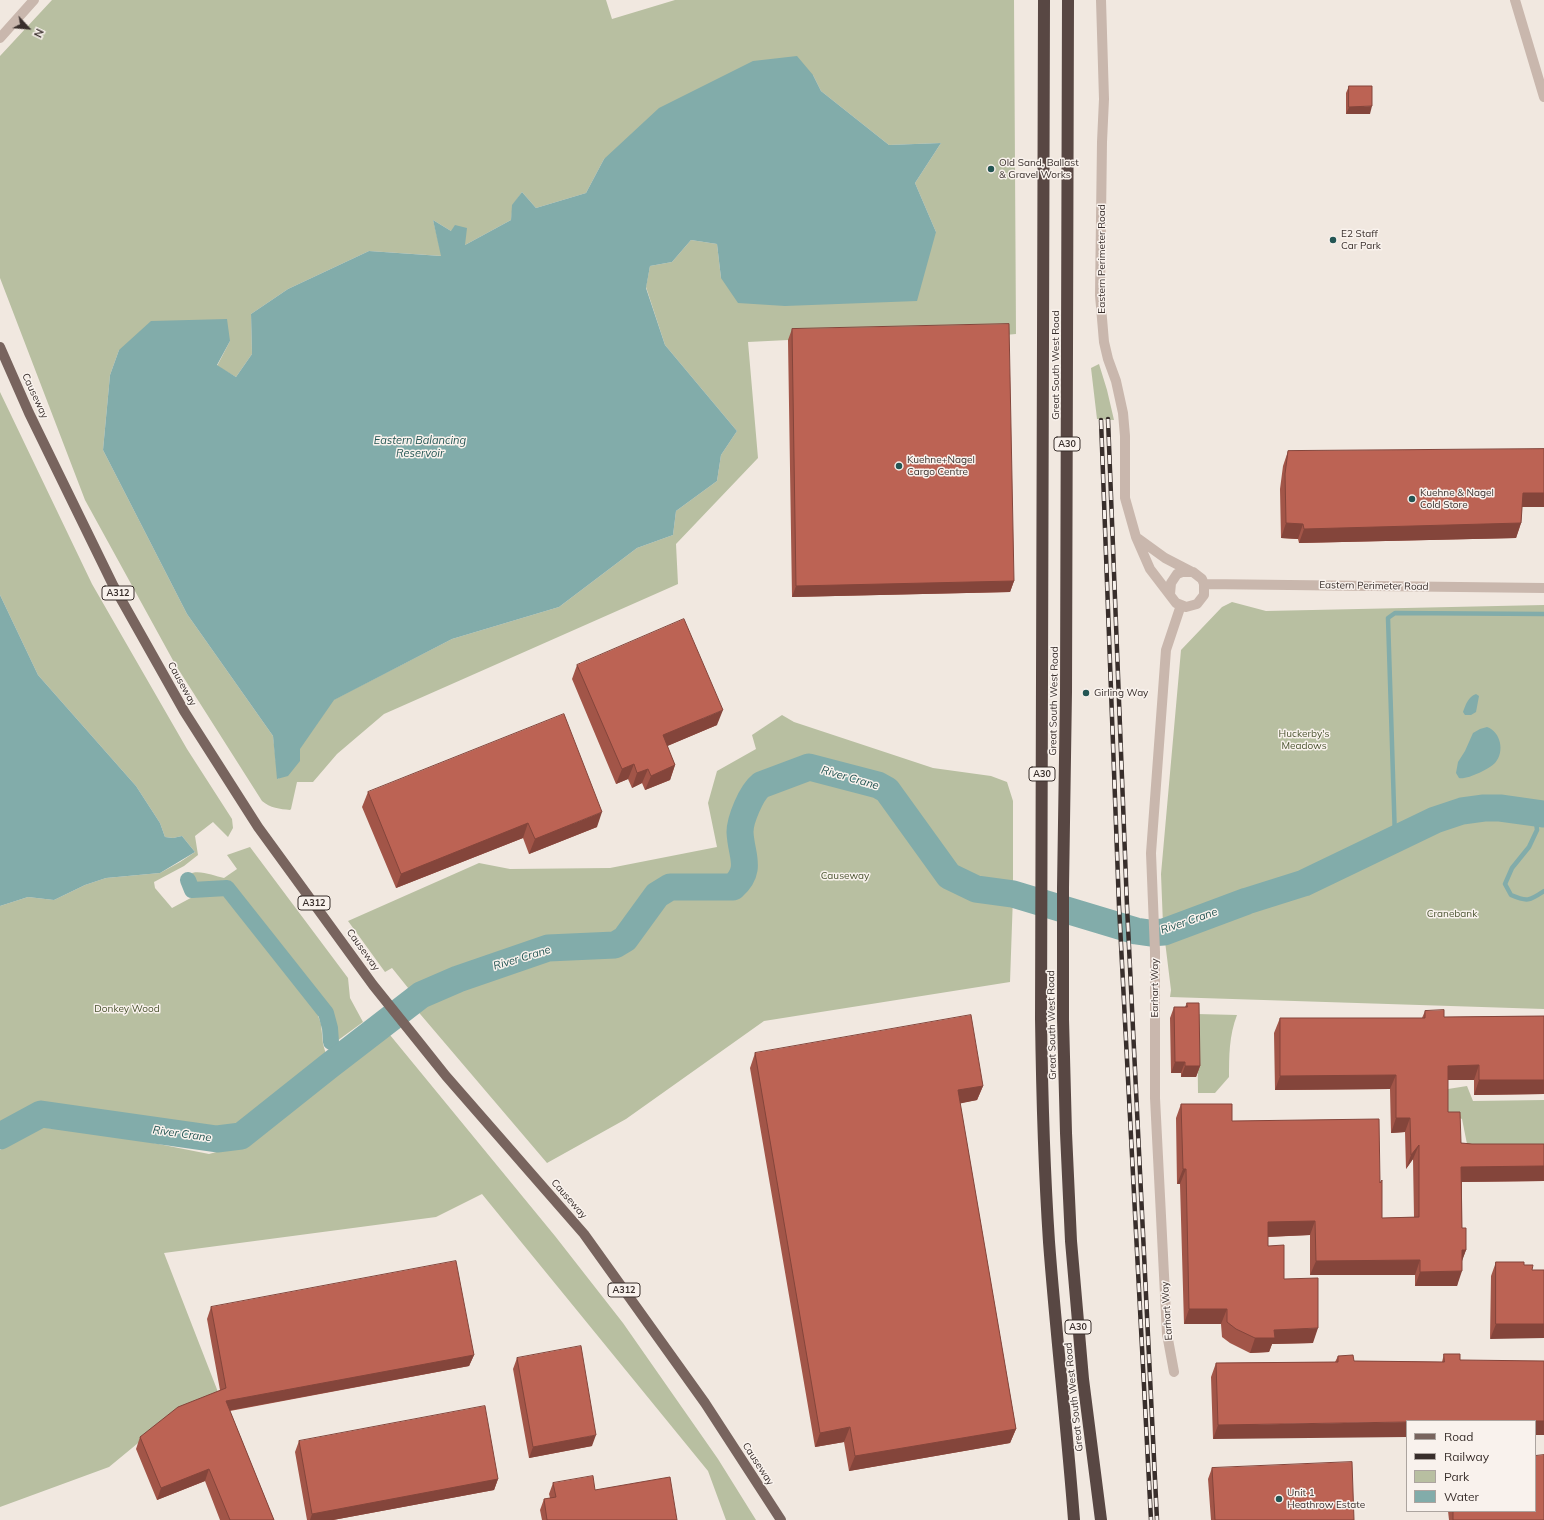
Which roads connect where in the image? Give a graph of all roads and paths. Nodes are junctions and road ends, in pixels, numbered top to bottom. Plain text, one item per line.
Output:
1 (34, 0) edge
2 (1044, 0) edge
3 (1068, 0) edge
4 (1101, 0) edge
5 (1515, 0) edge
6 (0, 38) edge
7 (1544, 97) edge
8 (0, 347) edge
9 (1136, 537) junction
10 (1193, 572) junction
11 (1204, 584) junction
12 (1544, 588) edge
13 (1170, 594) junction
14 (1181, 605) junction
15 (1174, 1372) dead end
16 (781, 1520) edge
17 (1074, 1520) edge
18 (1101, 1520) edge

1 - 6 street
2 - 17 highway, Great South West Road / A30
3 - 18 highway, Great South West Road / A30
4 - 9 street, Eastern Perimeter Road
5 - 7 street
8 - 16 main road, Causeway / A312
9 - 10 street
9 - 13 street, Eastern Perimeter Road
10 - 11 street
10 - 13 street
11 - 12 street, Eastern Perimeter Road
11 - 14 street
13 - 14 street
14 - 15 street, Earhart Way

